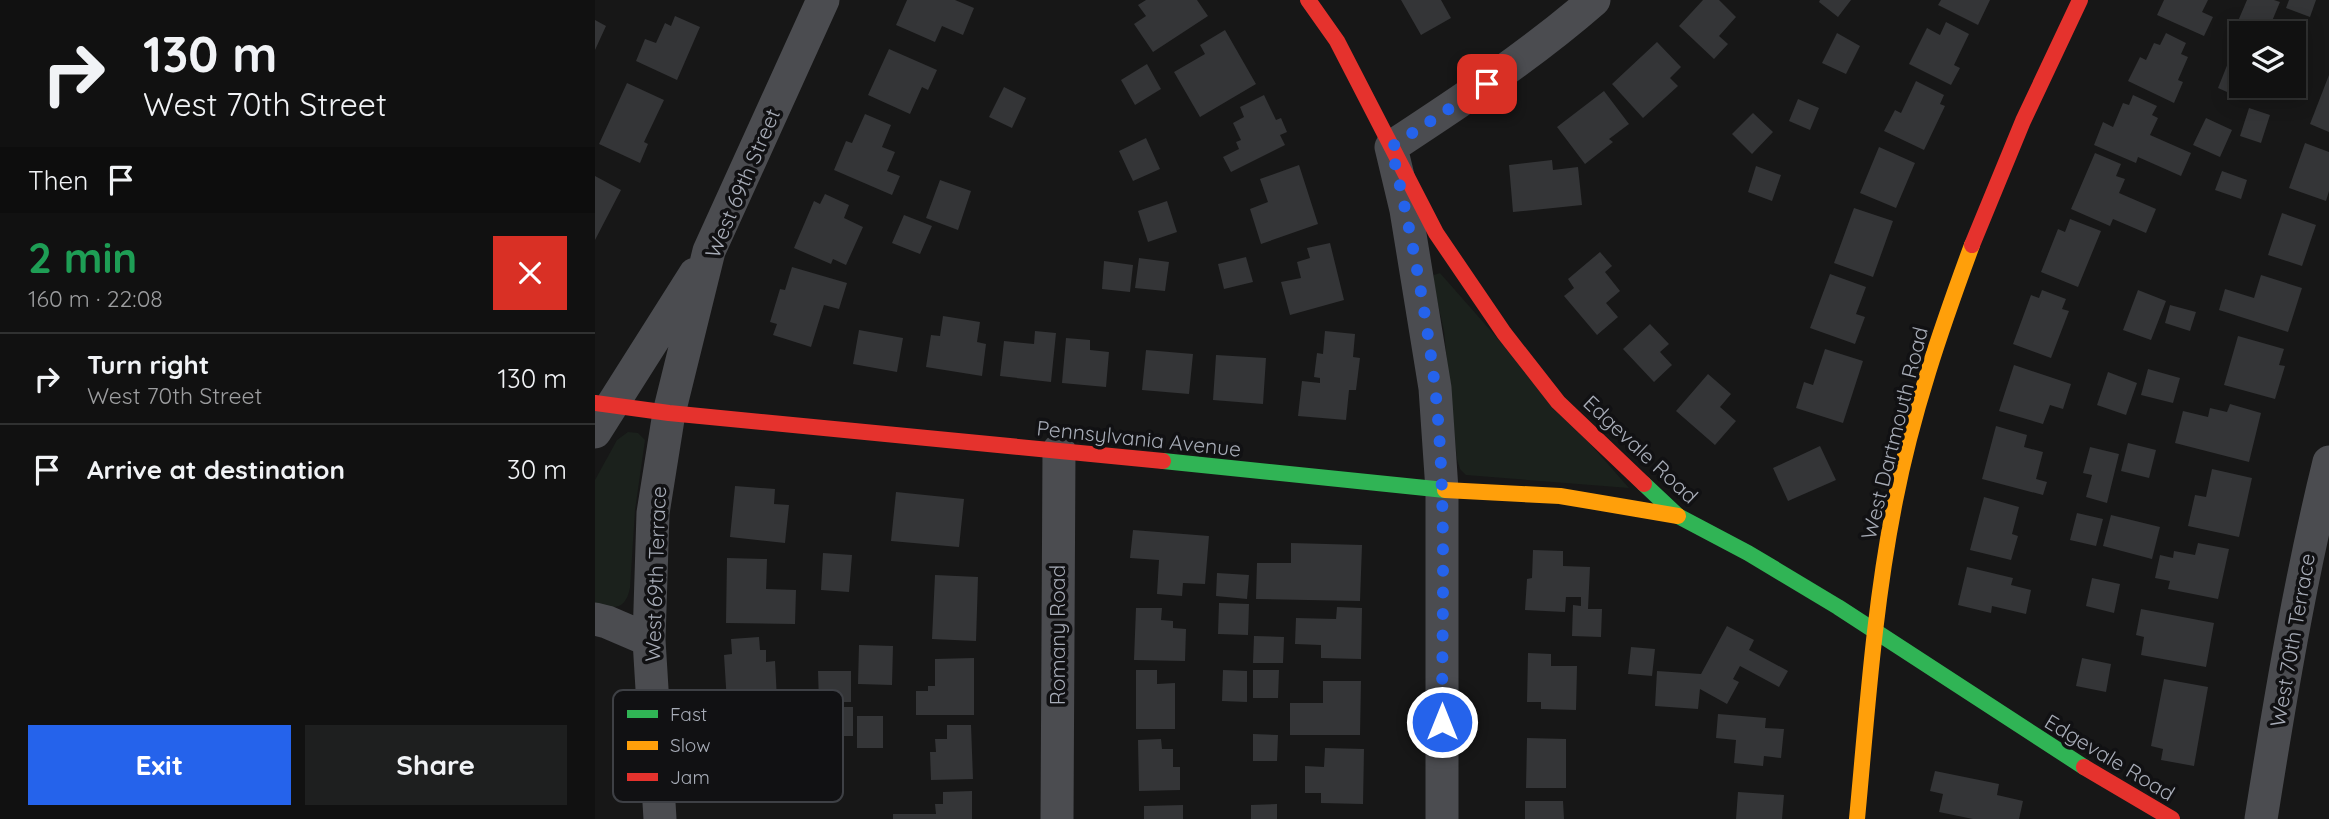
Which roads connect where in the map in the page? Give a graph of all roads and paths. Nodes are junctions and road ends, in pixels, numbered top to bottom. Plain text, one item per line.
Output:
1 (823, 0) edge
2 (1308, 0) edge
3 (1594, 0) edge
4 (2080, 0) edge
5 (1391, 147) junction
6 (709, 251) junction
7 (669, 413) junction
8 (600, 414) edge
9 (1059, 450) junction
10 (2329, 462) edge
11 (1441, 490) junction
12 (1678, 516) junction
13 (595, 619) edge
14 (1874, 631) junction
15 (649, 640) junction
16 (652, 690) edge
17 (1057, 819) edge
18 (1442, 819) edge
19 (1857, 819) edge
20 (2172, 819) edge
21 (2260, 819) edge

1 - 6 street, West 69th Street
2 - 5 street, Edgevale Road
3 - 5 street
4 - 14 street, West Dartmouth Road
5 - 11 street
5 - 12 street, Edgevale Road
6 - 7 street, West 69th Street
6 - 8 street
7 - 8 street, Pennsylvania Avenue
7 - 9 street, Pennsylvania Avenue
7 - 15 street, West 69th Terrace
9 - 11 street, Pennsylvania Avenue
9 - 17 street, Romany Road
10 - 21 street, West 70th Terrace
11 - 12 street, Pennsylvania Avenue
11 - 18 street
12 - 14 street, Edgevale Road
13 - 15 street
14 - 19 street, West Dartmouth Road
14 - 20 street, Edgevale Road
15 - 16 street, West 69th Terrace

